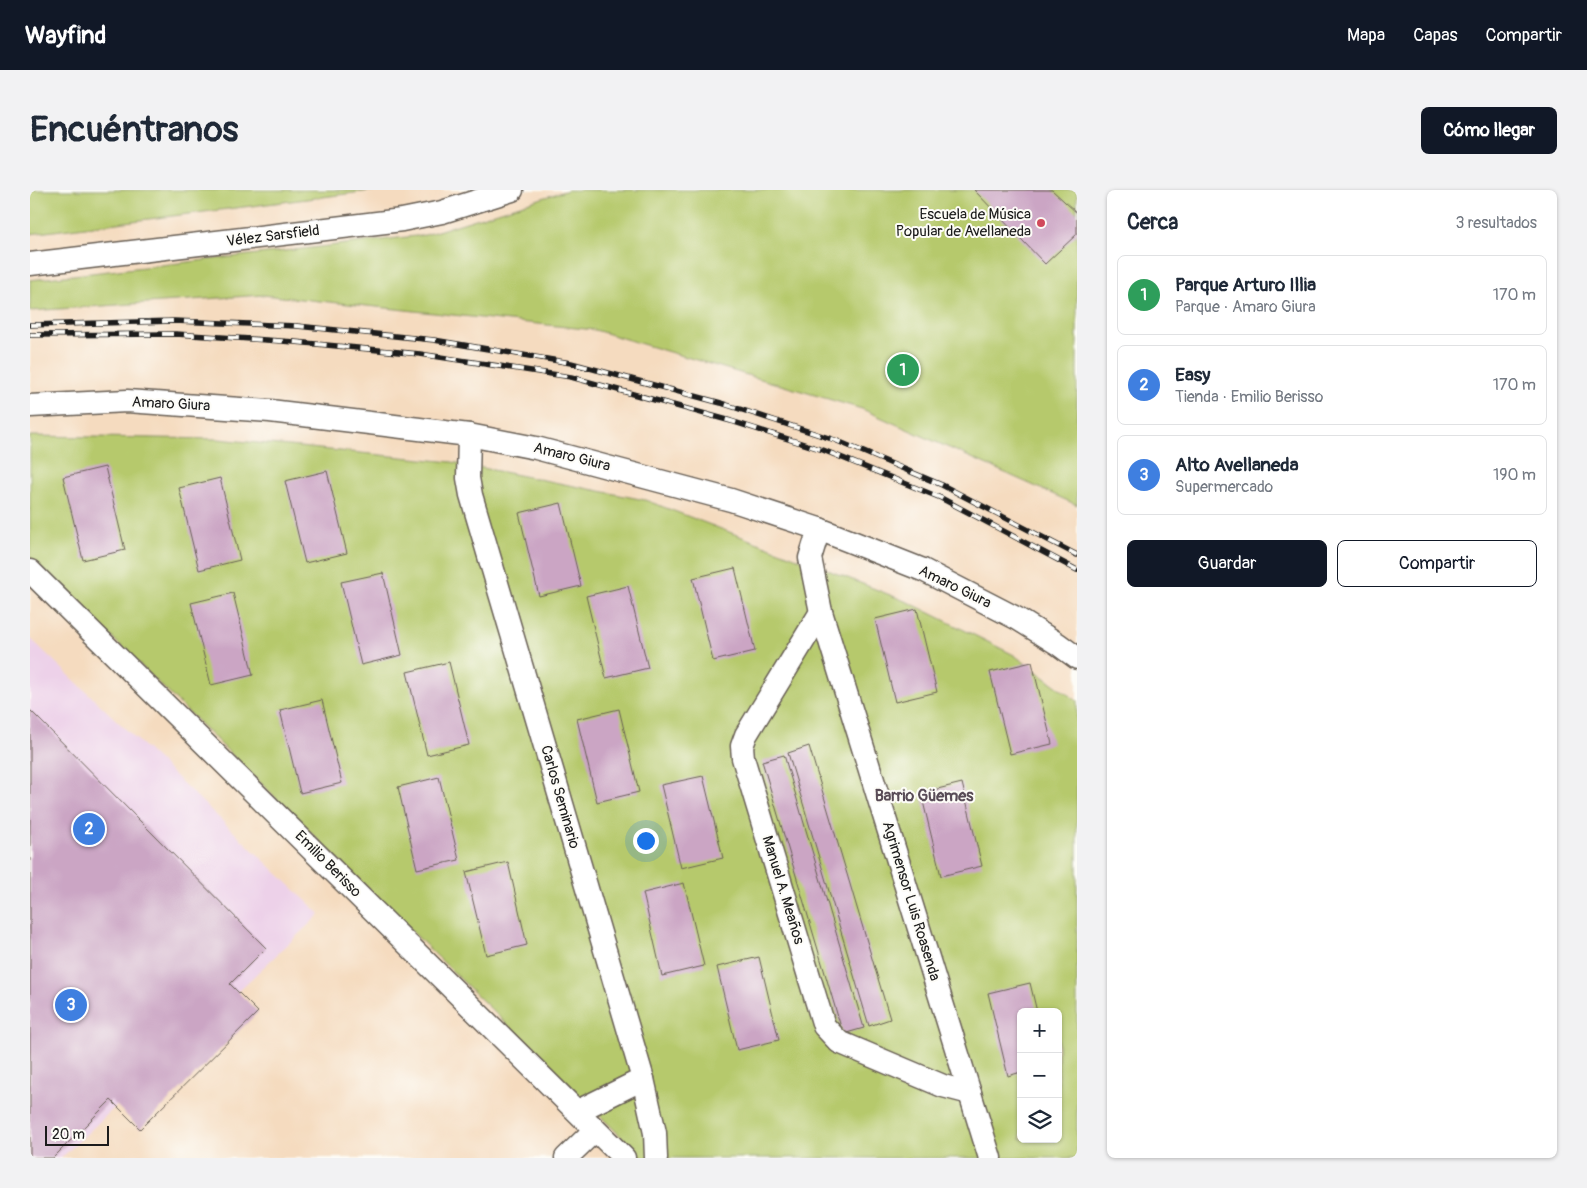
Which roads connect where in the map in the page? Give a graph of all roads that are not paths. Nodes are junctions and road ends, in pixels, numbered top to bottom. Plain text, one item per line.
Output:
1 (512, 190) edge
2 (30, 264) edge
3 (30, 406) edge
4 (469, 435) junction
5 (819, 529) junction
6 (30, 571) edge
7 (821, 612) junction
8 (1077, 658) edge
9 (643, 1079) junction
10 (970, 1093) junction
11 (578, 1111) junction
12 (595, 1130) junction
13 (566, 1158) edge
14 (624, 1158) edge
15 (656, 1158) edge
16 (990, 1158) edge

1 - 2 street, Vélez Sarsfield
3 - 4 street, Amaro Giura
4 - 5 street, Amaro Giura
4 - 9 street, Carlos Seminario
5 - 7 street, Agrimensor Luis Roasenda
5 - 8 street, Amaro Giura
6 - 11 street, Emilio Berisso
7 - 10 street, Agrimensor Luis Roasenda
7 - 10 street, Manuel A. Meaños
9 - 11 street
9 - 15 street, Carlos Seminario
10 - 16 street, Agrimensor Luis Roasenda
11 - 12 street, Emilio Berisso
12 - 13 street
12 - 14 street, Emilio Berisso

